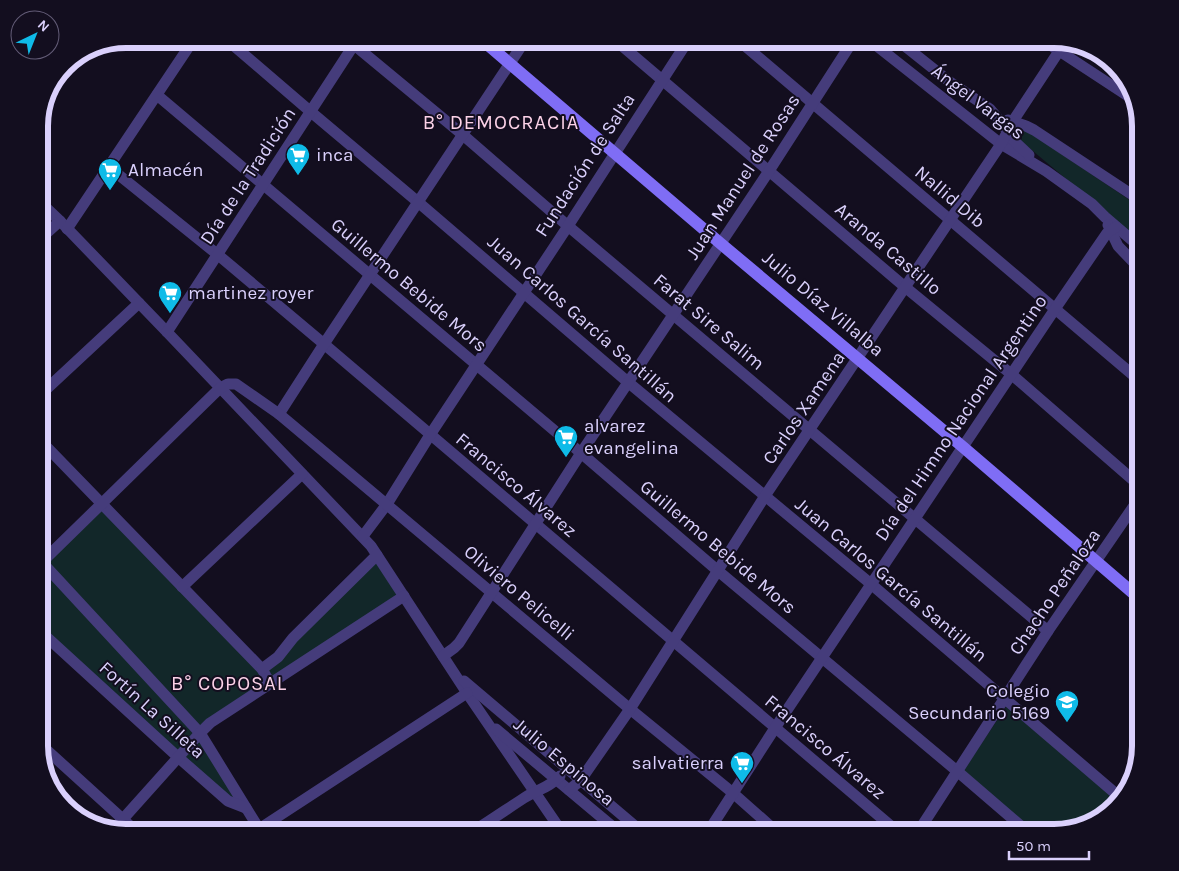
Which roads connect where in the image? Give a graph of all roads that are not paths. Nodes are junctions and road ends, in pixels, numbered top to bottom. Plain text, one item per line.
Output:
1 (188, 48) edge
2 (236, 48) edge
3 (349, 48) edge
4 (361, 48) edge
5 (492, 48) edge
6 (520, 48) edge
7 (625, 48) edge
8 (682, 48) edge
9 (748, 48) edge
10 (848, 48) edge
11 (879, 48) edge
12 (907, 48) edge
13 (1061, 48) edge
14 (1065, 48) edge
15 (510, 63) junction
16 (662, 80) junction
17 (1124, 92) edge
18 (157, 95) junction
19 (813, 102) junction
20 (990, 109) junction
21 (310, 112) junction
22 (1013, 121) junction
23 (1007, 133) junction
24 (463, 135) junction
25 (1001, 144) junction
26 (614, 152) junction
27 (109, 167) junction
28 (769, 171) junction
29 (1046, 171) junction
30 (263, 184) junction
31 (1132, 195) edge
32 (418, 202) junction
33 (48, 210) edge
34 (950, 219) junction
35 (64, 225) junction
36 (568, 226) junction
37 (1113, 229) junction
38 (48, 235) edge
39 (1132, 242) edge
40 (720, 243) junction
41 (217, 254) junction
42 (1132, 261) edge
43 (370, 275) junction
44 (905, 287) junction
45 (523, 292) junction
46 (139, 303) junction
47 (1055, 309) junction
48 (674, 315) junction
49 (167, 332) junction
50 (324, 344) junction
51 (858, 358) junction
52 (477, 366) junction
53 (1011, 374) junction
54 (1132, 374) edge
55 (629, 383) junction
56 (48, 388) edge
57 (220, 388) junction
58 (279, 414) junction
59 (810, 430) junction
60 (430, 435) junction
61 (963, 447) junction
62 (48, 448) edge
63 (581, 453) junction
64 (302, 474) junction
65 (1132, 479) edge
66 (765, 496) junction
67 (101, 504) junction
68 (386, 504) junction
69 (1132, 509) edge
70 (915, 519) junction
71 (535, 525) junction
72 (363, 536) junction
73 (48, 554) edge
74 (377, 555) junction
75 (1096, 561) junction
76 (48, 570) edge
77 (717, 570) junction
78 (871, 584) junction
79 (182, 587) junction
80 (1132, 592) edge
81 (492, 593) junction
82 (404, 596) junction
83 (1048, 631) junction
84 (48, 638) edge
85 (673, 641) junction
86 (444, 656) junction
87 (822, 658) junction
88 (262, 669) junction
89 (453, 672) junction
90 (270, 683) junction
91 (467, 692) junction
92 (1005, 699) junction
93 (630, 709) junction
94 (486, 719) junction
95 (775, 728) junction
96 (200, 733) junction
97 (48, 751) edge
98 (178, 758) junction
99 (566, 769) junction
100 (957, 771) junction
101 (557, 780) junction
102 (580, 781) junction
103 (569, 790) junction
104 (534, 792) junction
105 (733, 793) junction
106 (1115, 793) edge
107 (246, 808) junction
108 (122, 819) junction
109 (118, 823) edge
110 (128, 824) edge
111 (256, 824) edge
112 (270, 824) edge
113 (484, 824) edge
114 (556, 824) edge
115 (609, 824) edge
116 (632, 824) edge
117 (713, 824) edge
118 (768, 824) edge
119 (889, 824) edge
120 (923, 824) edge
121 (1019, 824) edge

1 - 18 street
2 - 21 street, Juan Carlos García Santillán
3 - 21 street, Día de la Tradición
4 - 24 street, Farat Sire Salim
5 - 15 street, Julio Díaz Villalba
6 - 15 street
7 - 16 street, Aranda Castillo
8 - 16 street, Fundación de Salta
9 - 19 street, Nallid Dib
10 - 19 street, Juan Manuel de Rosas
11 - 25 street, Ángel Vargas
12 - 20 street, Ángel Vargas
13 - 22 street, Carlos Xamena
14 - 17 street
15 - 24 street
15 - 26 street, Julio Díaz Villalba
16 - 26 street, Fundación de Salta
16 - 28 street, Aranda Castillo
18 - 27 street
18 - 30 street, Guillermo Bebide Mors
19 - 28 street, Juan Manuel de Rosas
19 - 34 street, Nallid Dib
20 - 22 street
20 - 23 street, Ángel Vargas
21 - 30 street, Día de la Tradición
21 - 32 street, Juan Carlos García Santillán
22 - 23 street, Carlos Xamena
22 - 31 street
23 - 25 street, Carlos Xamena
23 - 29 street, Ángel Vargas
24 - 32 street
24 - 36 street, Farat Sire Salim
25 - 29 street, Ángel Vargas
25 - 34 street, Carlos Xamena
26 - 36 street, Fundación de Salta
26 - 40 street, Julio Díaz Villalba
27 - 35 street
27 - 41 street, Francisco Álvarez
28 - 40 street, Juan Manuel de Rosas
28 - 44 street, Aranda Castillo
29 - 37 street, Ángel Vargas
30 - 41 street, Día de la Tradición
30 - 43 street, Guillermo Bebide Mors
32 - 43 street
32 - 45 street, Juan Carlos García Santillán
33 - 35 street
34 - 44 street, Carlos Xamena
34 - 47 street, Nallid Dib
35 - 38 street
35 - 46 street
36 - 45 street, Fundación de Salta
36 - 48 street, Farat Sire Salim
37 - 39 street, Ángel Vargas
37 - 42 street, Ángel Vargas
37 - 47 street, Día del Himno Nacional Argentino
40 - 48 street, Juan Manuel de Rosas
40 - 51 street, Julio Díaz Villalba
41 - 49 street, Día de la Tradición
41 - 50 street, Francisco Álvarez
43 - 50 street
43 - 52 street, Guillermo Bebide Mors
44 - 51 street, Carlos Xamena
44 - 53 street, Aranda Castillo
45 - 52 street, Fundación de Salta
45 - 55 street, Juan Carlos García Santillán
46 - 49 street
46 - 56 street
47 - 53 street, Día del Himno Nacional Argentino
47 - 54 street, Nallid Dib
48 - 55 street, Juan Manuel de Rosas
48 - 59 street, Farat Sire Salim
49 - 57 street
50 - 58 street
50 - 60 street, Francisco Álvarez
51 - 59 street, Carlos Xamena
51 - 61 street, Julio Díaz Villalba
52 - 60 street, Fundación de Salta
52 - 63 street, Guillermo Bebide Mors
53 - 61 street, Día del Himno Nacional Argentino
53 - 65 street, Aranda Castillo
55 - 63 street, Juan Manuel de Rosas
55 - 66 street, Juan Carlos García Santillán
57 - 58 street, Oliviero Pelicelli
57 - 64 street
57 - 67 street
58 - 68 street, Oliviero Pelicelli
59 - 66 street, Carlos Xamena
59 - 70 street, Farat Sire Salim
60 - 68 street, Fundación de Salta
60 - 71 street, Francisco Álvarez
61 - 70 street, Día del Himno Nacional Argentino
61 - 75 street, Julio Díaz Villalba
62 - 67 street
63 - 71 street, Juan Manuel de Rosas
63 - 77 street, Guillermo Bebide Mors
64 - 72 street
64 - 79 street
66 - 77 street, Carlos Xamena
66 - 78 street, Juan Carlos García Santillán
67 - 73 street
67 - 79 street
68 - 72 street, Fundación de Salta
68 - 81 street, Oliviero Pelicelli
69 - 75 street, Chacho Peñaloza
70 - 78 street, Día del Himno Nacional Argentino
70 - 83 street, Farat Sire Salim
71 - 81 street, Juan Manuel de Rosas
71 - 85 street, Francisco Álvarez
72 - 74 street
74 - 82 street
74 - 88 street
75 - 80 street, Julio Díaz Villalba
75 - 83 street, Chacho Peñaloza
76 - 96 street
77 - 85 street, Carlos Xamena
77 - 87 street, Guillermo Bebide Mors
78 - 87 street, Día del Himno Nacional Argentino
78 - 92 street, Juan Carlos García Santillán
79 - 88 street
81 - 86 street, Juan Manuel de Rosas
81 - 93 street, Oliviero Pelicelli
82 - 86 street
82 - 90 street
83 - 92 street, Chacho Peñaloza
84 - 98 street, Fortín La Silleta
85 - 93 street, Carlos Xamena
85 - 95 street, Francisco Álvarez
86 - 89 street
87 - 95 street, Día del Himno Nacional Argentino
87 - 100 street, Guillermo Bebide Mors
88 - 90 street
89 - 91 street
89 - 99 street, Julio Espinosa
90 - 96 street
91 - 94 street
91 - 112 street
92 - 100 street, Chacho Peñaloza
92 - 106 street, Juan Carlos García Santillán
93 - 102 street, Carlos Xamena
93 - 105 street, Oliviero Pelicelli
94 - 101 street, Julio Espinosa
94 - 104 street
95 - 105 street, Día del Himno Nacional Argentino
95 - 119 street, Francisco Álvarez
96 - 98 street
96 - 107 street
97 - 108 street
98 - 107 street, Fortín La Silleta
98 - 108 street
99 - 101 street
99 - 102 street, Julio Espinosa
100 - 120 street, Chacho Peñaloza
100 - 121 street, Guillermo Bebide Mors
101 - 103 street, Julio Espinosa
101 - 104 street
102 - 103 street, Carlos Xamena
102 - 116 street, Julio Espinosa
103 - 115 street, Julio Espinosa
104 - 113 street
104 - 114 street
105 - 117 street, Día del Himno Nacional Argentino
105 - 118 street, Oliviero Pelicelli
107 - 111 street
108 - 109 street
108 - 110 street

